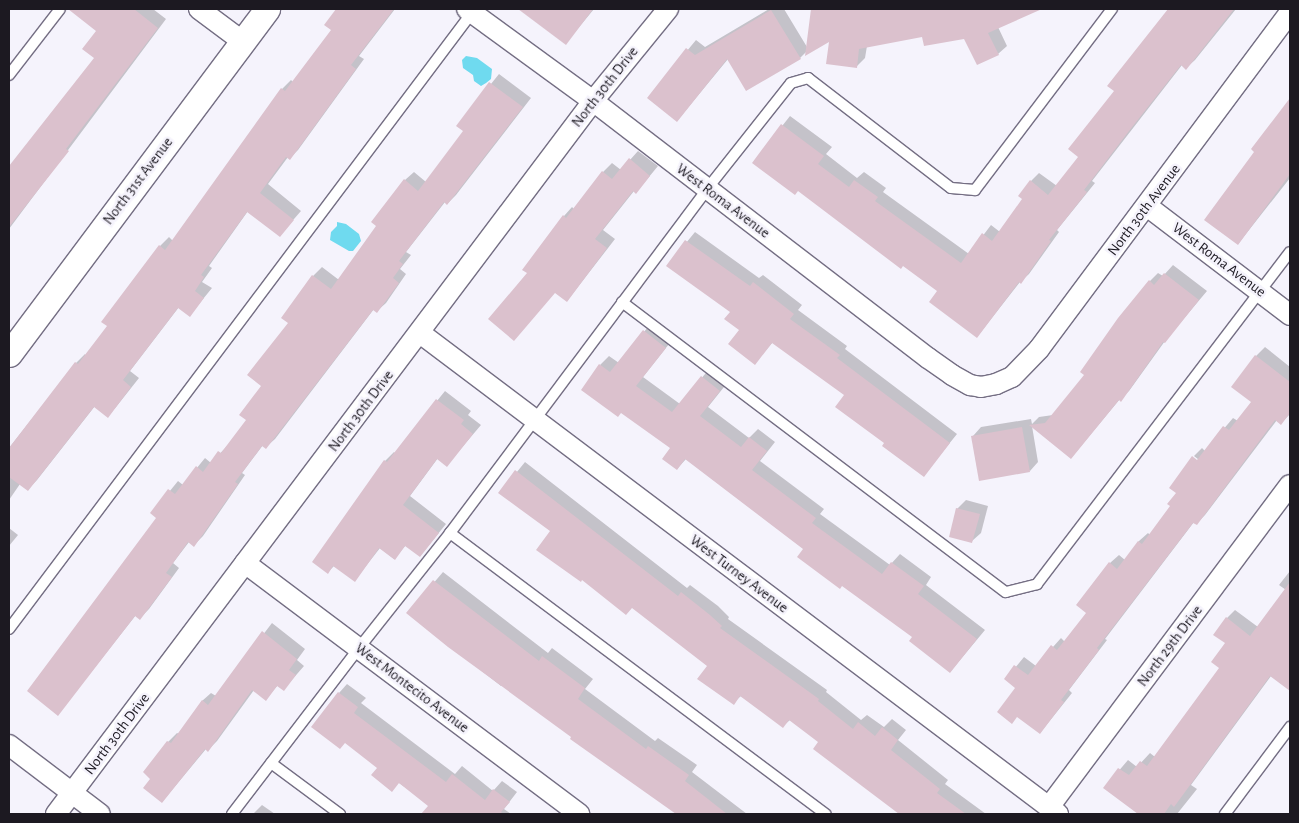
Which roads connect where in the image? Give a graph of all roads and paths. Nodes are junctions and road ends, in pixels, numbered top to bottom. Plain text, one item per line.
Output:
1 (60, 9) edge
2 (199, 9) edge
3 (267, 9) edge
4 (668, 9) edge
5 (1112, 9) edge
6 (471, 10) edge
7 (1290, 12) edge
8 (242, 41) junction
9 (9, 76) edge
10 (593, 101) junction
11 (707, 189) junction
12 (1147, 206) junction
13 (1290, 252) edge
14 (1260, 291) junction
15 (622, 302) junction
16 (1290, 315) edge
17 (420, 333) junction
18 (9, 354) edge
19 (981, 387) joint
20 (534, 419) junction
21 (1290, 486) edge
22 (450, 533) junction
23 (246, 563) junction
24 (9, 629) edge
25 (359, 648) junction
26 (1290, 727) edge
27 (9, 746) edge
28 (271, 763) junction
29 (72, 793) junction
30 (1053, 811) edge
31 (56, 814) edge
32 (100, 814) edge
33 (232, 814) edge
34 (340, 814) edge
35 (579, 814) edge
36 (826, 814) edge
37 (1225, 814) edge

1 - 9 lane
2 - 8 street
3 - 8 street, North 31st Avenue
4 - 10 street, North 30th Drive
5 - 11 lane
6 - 10 street, West Roma Avenue
6 - 24 lane
7 - 12 street, North 30th Avenue
8 - 18 street, North 31st Avenue
10 - 11 street, West Roma Avenue
10 - 17 street, North 30th Drive
11 - 15 lane
11 - 19 street, West Roma Avenue
12 - 14 street, West Roma Avenue
12 - 19 street, North 30th Avenue
13 - 14 lane
14 - 15 lane
14 - 16 street, West Roma Avenue
15 - 20 lane
17 - 20 street, West Turney Avenue
17 - 23 street, North 30th Drive
20 - 22 lane
20 - 30 street, West Turney Avenue
21 - 30 street, North 29th Drive
22 - 25 lane
22 - 36 lane
23 - 25 street, West Montecito Avenue
23 - 29 street, North 30th Drive
25 - 28 lane
25 - 35 street, West Montecito Avenue
26 - 37 lane
27 - 29 street
28 - 33 lane
28 - 34 lane
29 - 31 street, North 30th Drive
29 - 32 street

